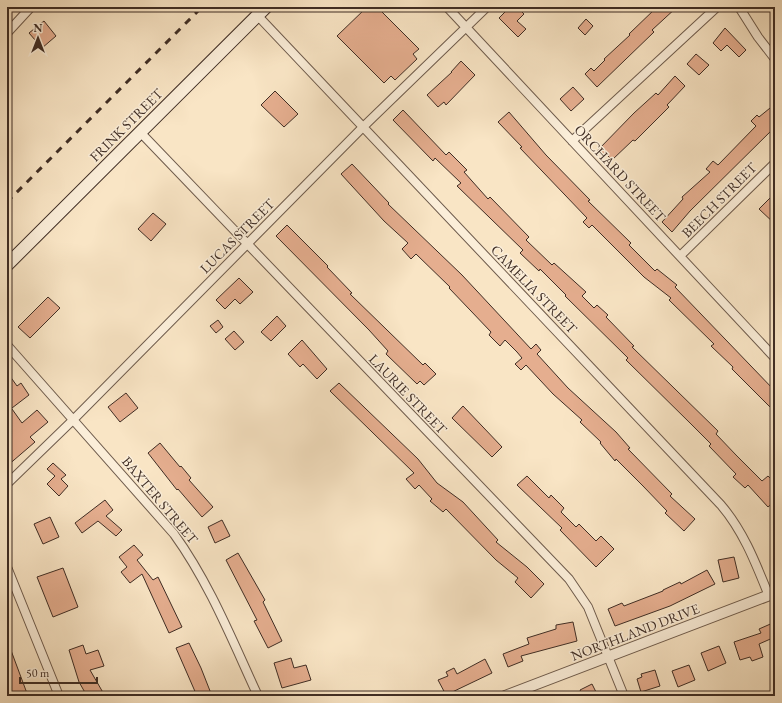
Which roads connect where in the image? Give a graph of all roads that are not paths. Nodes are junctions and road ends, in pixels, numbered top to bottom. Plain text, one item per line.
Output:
1 (31, 7) edge
2 (446, 7) edge
3 (487, 7) edge
4 (717, 7) edge
5 (739, 7) edge
6 (261, 11) edge
7 (466, 27) junction
8 (7, 33) edge
9 (775, 59) edge
10 (362, 128) junction
11 (140, 132) junction
12 (572, 141) junction
13 (775, 163) edge
14 (247, 245) junction
15 (680, 256) junction
16 (7, 265) edge
17 (7, 345) edge
18 (775, 358) edge
19 (74, 419) junction
20 (8, 481) edge
21 (7, 566) edge
22 (772, 595) edge
23 (607, 657) junction
24 (59, 696) edge
25 (258, 696) edge
26 (505, 696) edge
27 (624, 696) edge

1 - 8 street
2 - 7 street, ORCHARD STREET
3 - 7 street, LUCAS STREET
4 - 12 street
5 - 9 street
6 - 10 street, CAMELIA STREET
6 - 11 main road, FRINK STREET
7 - 10 street, LUCAS STREET
7 - 12 street, ORCHARD STREET
10 - 14 street, LUCAS STREET
10 - 22 street, CAMELIA STREET
11 - 14 street, LAURIE STREET
11 - 16 main road, FRINK STREET
12 - 15 street, ORCHARD STREET
13 - 15 street, BEECH STREET
14 - 19 street, LUCAS STREET
14 - 23 street, LAURIE STREET
15 - 18 street, ORCHARD STREET
17 - 19 street, BAXTER STREET
19 - 20 street, LUCAS STREET
19 - 25 street, BAXTER STREET
21 - 24 street
22 - 23 street, NORTHLAND DRIVE
23 - 26 street, NORTHLAND DRIVE
23 - 27 street, LAURIE STREET

